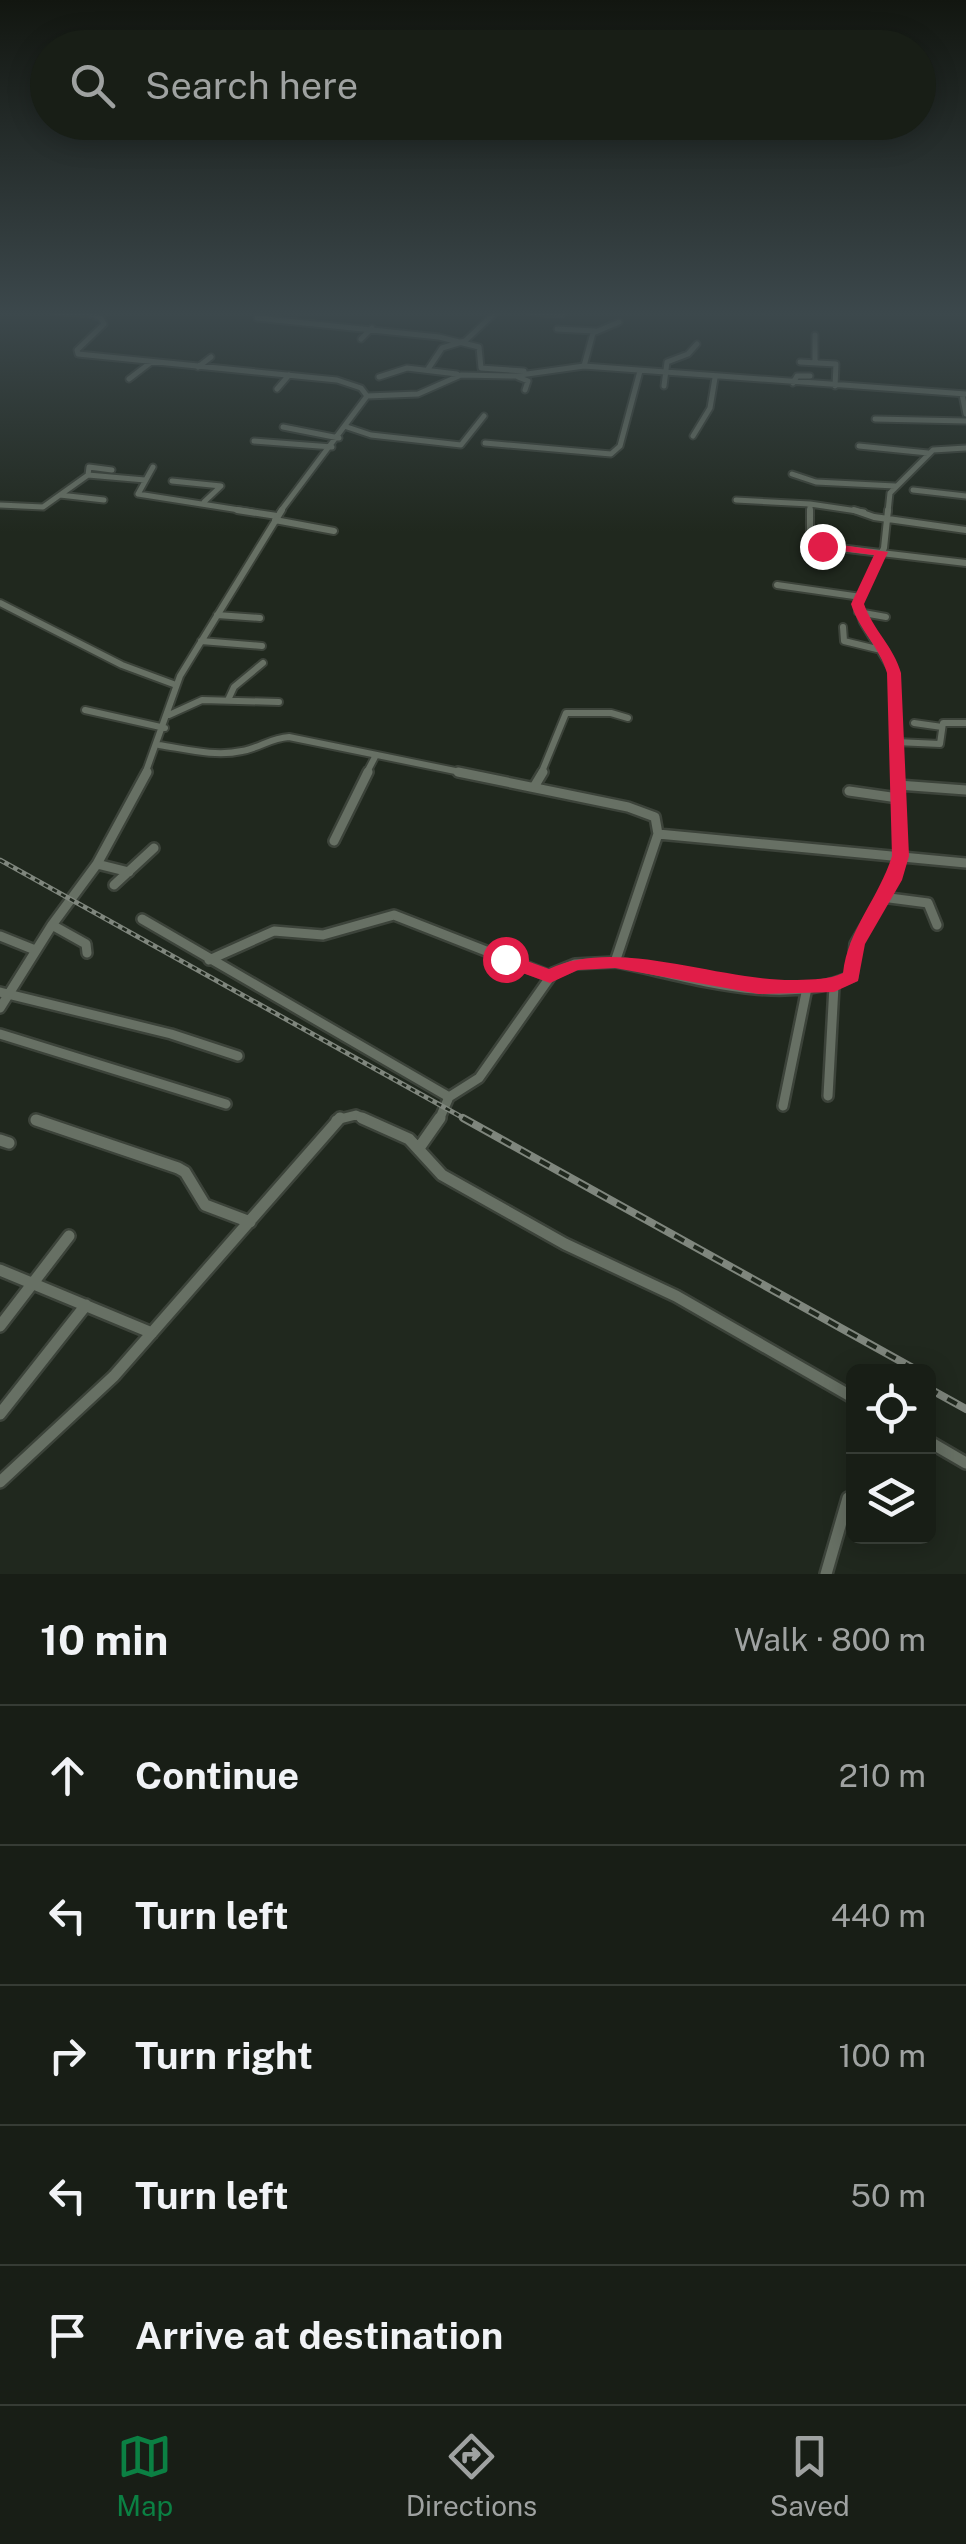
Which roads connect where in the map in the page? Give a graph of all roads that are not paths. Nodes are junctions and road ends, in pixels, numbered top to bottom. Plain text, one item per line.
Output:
1 (280, 385) edge
2 (354, 385) edge
3 (437, 385) edge
4 (526, 385) edge
5 (638, 385) edge
6 (715, 385) edge
7 (824, 385) edge
8 (835, 386) joint
9 (277, 388) dead end
10 (526, 390) dead end
11 (964, 394) edge
12 (367, 396) junction
13 (966, 413) edge
14 (484, 416) dead end
15 (875, 419) dead end
16 (283, 427) dead end
17 (347, 427) junction
18 (694, 436) dead end
19 (339, 438) junction
20 (254, 441) dead end
21 (486, 444) dead end
22 (859, 446) dead end
23 (332, 447) junction
24 (966, 448) edge
25 (928, 452) junction
26 (153, 467) dead end
27 (112, 470) dead end
28 (792, 474) dead end
29 (88, 475) junction
30 (144, 480) junction
31 (172, 481) dead end
32 (895, 486) junction
33 (912, 490) dead end
34 (60, 495) junction
35 (966, 496) edge
36 (104, 500) dead end
37 (736, 500) dead end
38 (204, 502) junction
39 (0, 505) edge
40 (810, 506) junction
41 (276, 518) junction
42 (889, 518) junction
43 (966, 530) edge
44 (334, 531) dead end
45 (882, 552) junction
46 (966, 564) edge
47 (777, 585) dead end
48 (860, 598) junction
49 (0, 603) edge
50 (858, 612) junction
51 (217, 615) junction
52 (886, 617) dead end
53 (260, 618) dead end
54 (844, 627) dead end
55 (201, 640) junction
56 (262, 646) dead end
57 (885, 651) junction
58 (263, 663) dead end
59 (176, 685) junction
60 (228, 700) junction
61 (279, 702) dead end
62 (85, 710) dead end
63 (169, 715) junction
64 (628, 718) dead end
65 (914, 723) dead end
66 (966, 723) edge
67 (942, 726) junction
68 (165, 728) junction
69 (896, 742) junction
70 (159, 745) junction
71 (376, 755) junction
72 (898, 785) junction
73 (534, 787) junction
74 (966, 790) edge
75 (849, 791) dead end
76 (898, 798) junction
77 (658, 834) junction
78 (334, 841) dead end
79 (154, 848) dead end
80 (900, 856) junction
81 (966, 863) edge
82 (97, 864) junction
83 (129, 872) junction
84 (114, 885) dead end
85 (882, 897) junction
86 (142, 919) dead end
87 (52, 925) junction
88 (937, 925) dead end
89 (0, 936) edge
90 (35, 950) junction
91 (87, 953) dead end
92 (209, 960) junction
93 (615, 962) junction
94 (550, 976) junction
95 (834, 986) junction
96 (807, 988) junction
97 (4, 993) edge
98 (0, 1008) edge
99 (0, 1034) edge
100 (238, 1056) dead end
101 (828, 1096) dead end
102 (449, 1098) junction
103 (226, 1104) dead end
104 (782, 1106) dead end
105 (36, 1120) dead end
106 (419, 1148) junction
107 (250, 1222) junction
108 (69, 1236) dead end
109 (0, 1270) edge
110 (34, 1283) junction
111 (86, 1305) junction
112 (0, 1326) edge
113 (152, 1333) junction
114 (846, 1393) edge
115 (0, 1414) edge
116 (936, 1446) edge
117 (966, 1463) edge
118 (0, 1482) edge
119 (846, 1505) edge
120 (826, 1574) edge

1 - 9 street
2 - 12 street
3 - 12 street
4 - 10 street
5 - 21 street
6 - 18 street
7 - 8 street
8 - 11 street
11 - 13 street
12 - 17 street
13 - 15 street
14 - 17 street
16 - 19 street
17 - 19 street
19 - 23 street
20 - 23 street
22 - 25 street
23 - 41 street
24 - 25 street
25 - 32 street
26 - 30 street
27 - 29 street
28 - 32 street
29 - 30 street
29 - 34 street
30 - 38 street
31 - 38 street
32 - 42 street
33 - 35 street
34 - 36 street
34 - 39 street
37 - 40 street
38 - 41 street
40 - 42 street
40 - 45 street
41 - 44 street
41 - 51 street
42 - 43 street
42 - 45 street
45 - 46 street
45 - 48 street
47 - 48 street
48 - 50 street
49 - 59 street
50 - 52 street
50 - 57 street
51 - 53 street
51 - 55 street
54 - 57 street
55 - 56 street
55 - 59 street
57 - 69 street
58 - 60 street
59 - 63 street
60 - 61 street
60 - 63 street
62 - 68 street
63 - 68 street
64 - 73 street
65 - 67 street
66 - 67 street
67 - 69 street
68 - 70 street
69 - 72 street
70 - 71 street
70 - 82 street
71 - 73 street
71 - 78 street
72 - 74 street
72 - 76 street
73 - 77 street
75 - 76 street
76 - 80 street
77 - 80 street
77 - 93 street
79 - 83 street
80 - 81 street
80 - 85 street
82 - 83 street
82 - 87 street
83 - 84 street
85 - 88 street
85 - 95 street
86 - 92 street
87 - 90 street
87 - 91 street
89 - 90 street
90 - 97 street
92 - 94 street
92 - 102 street
93 - 94 street
93 - 96 street
94 - 102 street
95 - 96 street
95 - 101 street
96 - 104 street
97 - 98 street
97 - 100 street
99 - 103 street
102 - 106 street
105 - 107 street
106 - 107 street
106 - 114 street
107 - 113 street
108 - 110 street
109 - 110 street
110 - 111 street
110 - 112 street
111 - 113 street
111 - 115 street
113 - 118 street
116 - 117 street
119 - 120 street

